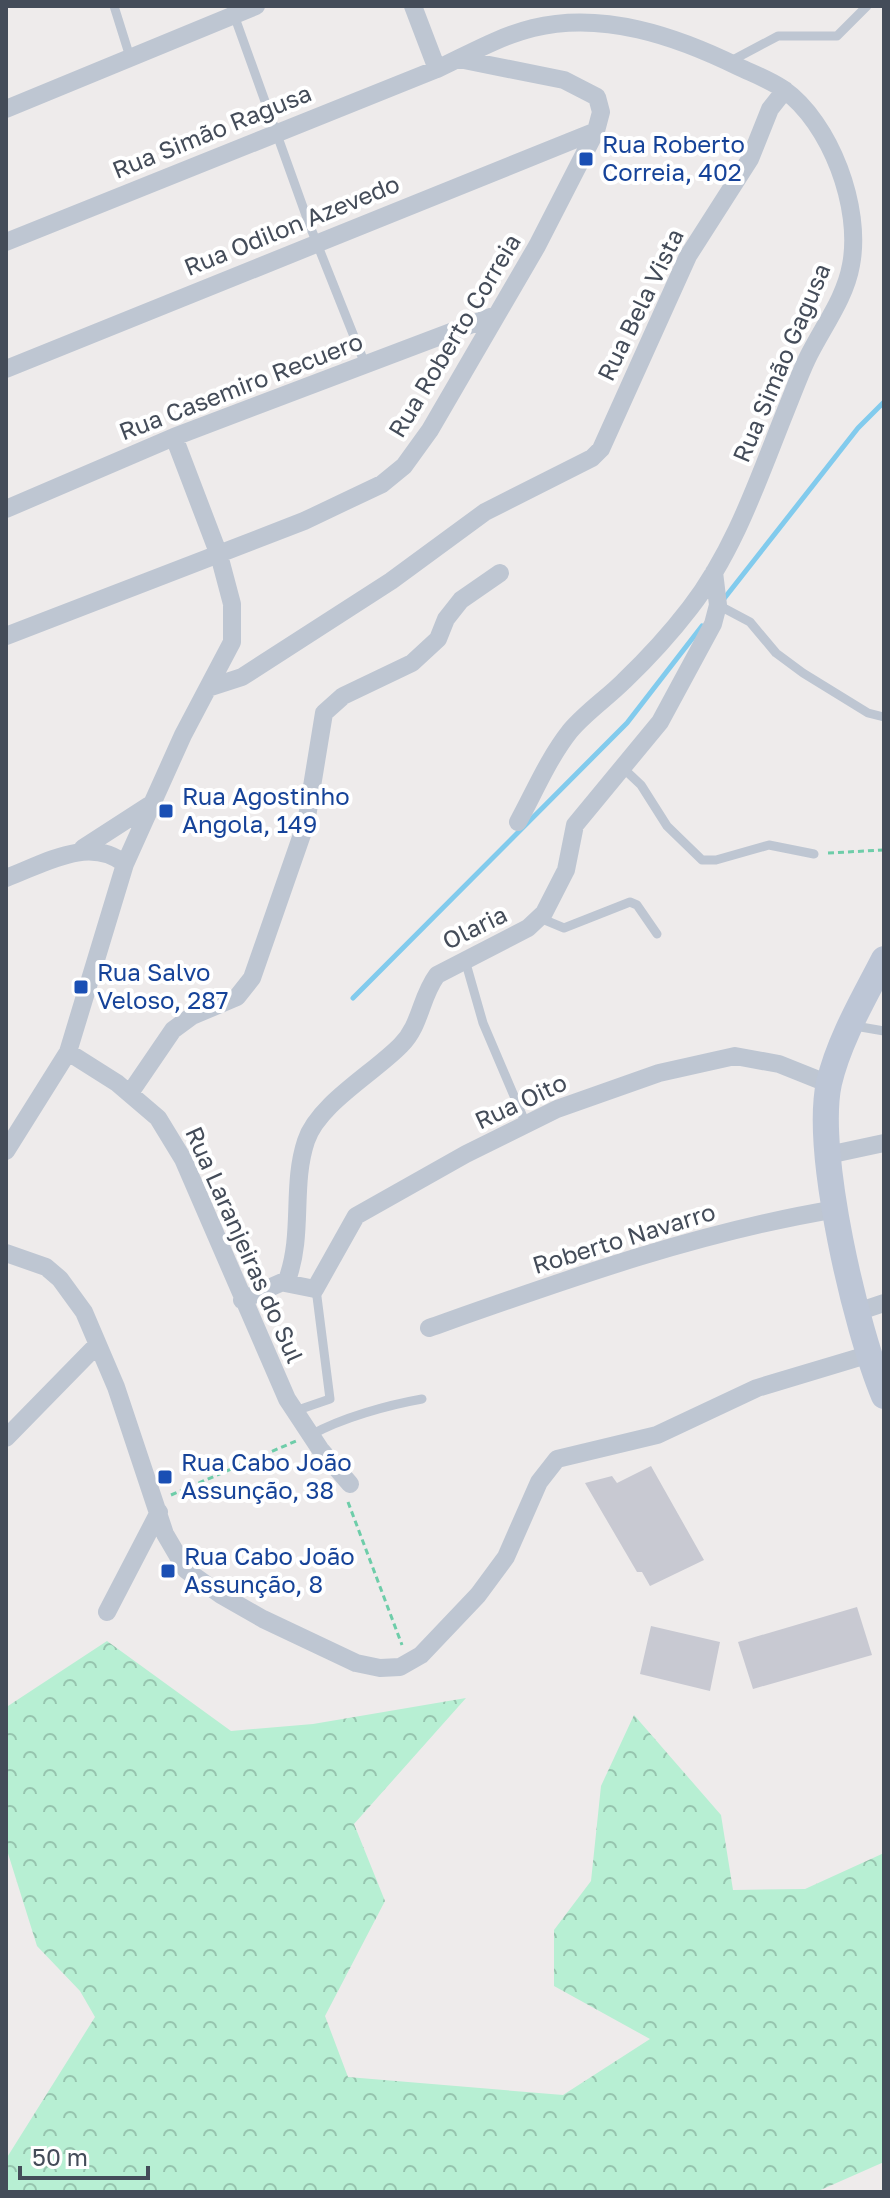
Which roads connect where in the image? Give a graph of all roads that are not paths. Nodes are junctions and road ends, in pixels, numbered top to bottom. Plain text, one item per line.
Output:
1 (114, 6) edge
2 (256, 6) edge
3 (413, 6) edge
4 (867, 6) edge
5 (234, 15) junction
6 (130, 57) junction
7 (459, 59) junction
8 (729, 62) junction
9 (437, 69) junction
10 (785, 90) junction
11 (6, 109) edge
12 (275, 131) junction
13 (596, 131) junction
14 (6, 242) edge
15 (316, 243) junction
16 (496, 315) junction
17 (365, 364) junction
18 (6, 369) edge
19 (174, 437) junction
20 (6, 509) edge
21 (219, 555) junction
22 (714, 572) junction
23 (500, 573) dead end
24 (718, 605) junction
25 (6, 636) edge
26 (208, 688) junction
27 (884, 717) edge
28 (624, 769) junction
29 (151, 803) junction
30 (518, 822) dead end
31 (81, 850) junction
32 (814, 854) road end
33 (125, 864) junction
34 (6, 878) edge
35 (540, 918) junction
36 (657, 934) dead end
37 (884, 959) edge
38 (465, 960) junction
39 (851, 1025) junction
40 (884, 1031) edge
41 (68, 1052) junction
42 (829, 1084) junction
43 (130, 1093) junction
44 (526, 1124) junction
45 (884, 1143) edge
46 (6, 1151) edge
47 (828, 1155) junction
48 (837, 1209) junction
49 (6, 1253) edge
50 (285, 1283) junction
51 (316, 1289) junction
52 (242, 1300) junction
53 (884, 1303) edge
54 (857, 1312) junction
55 (429, 1328) dead end
56 (97, 1345) junction
57 (867, 1355) junction
58 (884, 1396) edge
59 (422, 1399) dead end
60 (295, 1411) junction
61 (311, 1435) junction
62 (6, 1438) edge
63 (350, 1484) road end
64 (158, 1507) junction
65 (107, 1612) dead end

1 - 6 lane
2 - 5 street
3 - 9 street
4 - 8 lane
5 - 6 street
5 - 12 lane
6 - 11 street
7 - 8 street, Rua Simão Gagusa
7 - 9 street, Rua Simão Gagusa
7 - 13 street
8 - 10 street, Rua Simão Gagusa
9 - 12 street, Rua Simão Ragusa
10 - 22 street, Rua Simão Gagusa
10 - 26 street, Rua Bela Vista
12 - 14 street, Rua Simão Ragusa
12 - 15 lane
13 - 15 street, Rua Odilon Azevedo
13 - 16 street, Rua Roberto Correia
15 - 17 lane
15 - 18 street, Rua Odilon Azevedo
16 - 17 street, Rua Casemiro Recuero
16 - 21 street, Rua Roberto Correia
17 - 19 street, Rua Casemiro Recuero
19 - 20 street, Rua Casemiro Recuero
19 - 21 street
21 - 25 street, Rua Roberto Correia
21 - 26 street
22 - 24 street, Olaria
22 - 30 street, Rua Simão Gagusa
23 - 43 street
24 - 27 lane
24 - 28 street, Olaria
26 - 29 street
28 - 32 lane
28 - 35 street, Olaria
29 - 31 street
29 - 33 street
31 - 33 street
31 - 34 street
33 - 41 street
35 - 36 lane
35 - 38 street, Olaria
37 - 39 main road
38 - 44 lane
38 - 50 street, Olaria
39 - 40 lane
39 - 42 main road
41 - 43 street, Rua Laranjeiras do Sul
41 - 46 street
42 - 44 street, Rua Oito
42 - 47 main road
43 - 52 street, Rua Laranjeiras do Sul
44 - 51 street, Rua Oito
45 - 47 street
47 - 48 main road
48 - 54 main road
48 - 55 street, Roberto Navarro
49 - 56 street
50 - 51 street
50 - 52 street
51 - 60 lane
52 - 60 street, Rua Laranjeiras do Sul
53 - 54 street
54 - 57 main road
56 - 62 street
56 - 64 street
57 - 58 main road
57 - 64 street
59 - 61 lane
60 - 61 street, Rua Laranjeiras do Sul
61 - 63 street, Rua Laranjeiras do Sul
64 - 65 street

